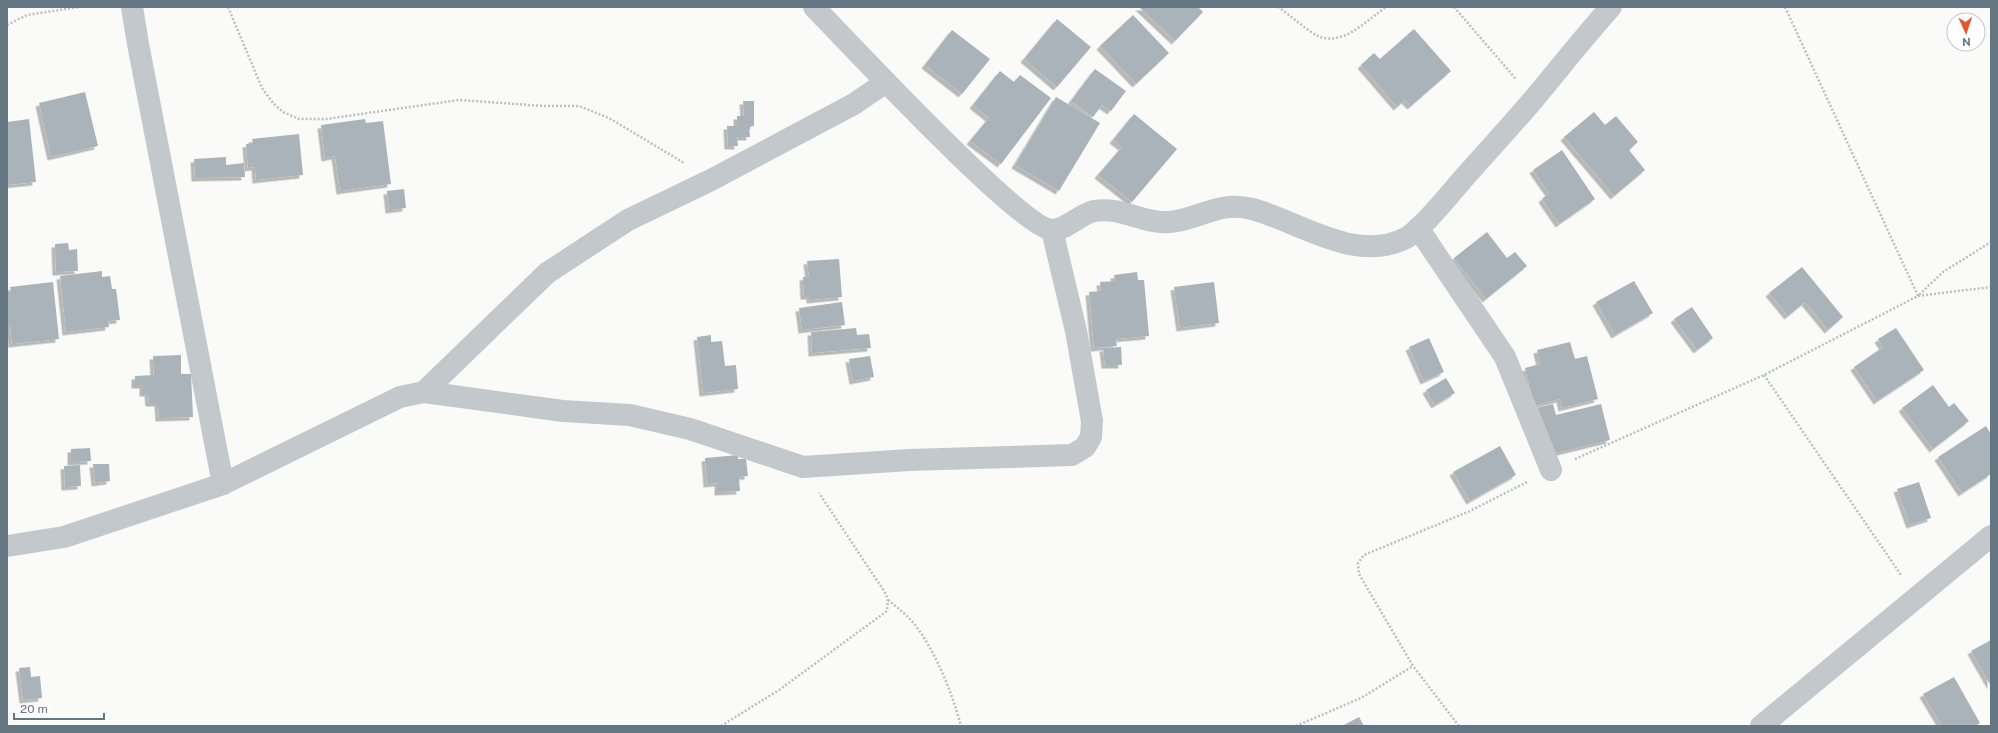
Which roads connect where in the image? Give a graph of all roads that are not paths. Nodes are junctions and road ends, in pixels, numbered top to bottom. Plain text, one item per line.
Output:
1 (132, 7) edge
2 (814, 7) edge
3 (1611, 7) edge
4 (886, 82) junction
5 (1418, 228) junction
6 (1052, 230) junction
7 (424, 392) junction
8 (1551, 470) road end
9 (224, 484) junction
10 (1991, 536) edge
11 (7, 546) edge
12 (1761, 726) edge

1 - 9 street
2 - 4 street
3 - 5 street
4 - 6 street
4 - 7 street
5 - 6 street
5 - 8 street
6 - 7 street
7 - 9 street
9 - 11 street
10 - 12 street

